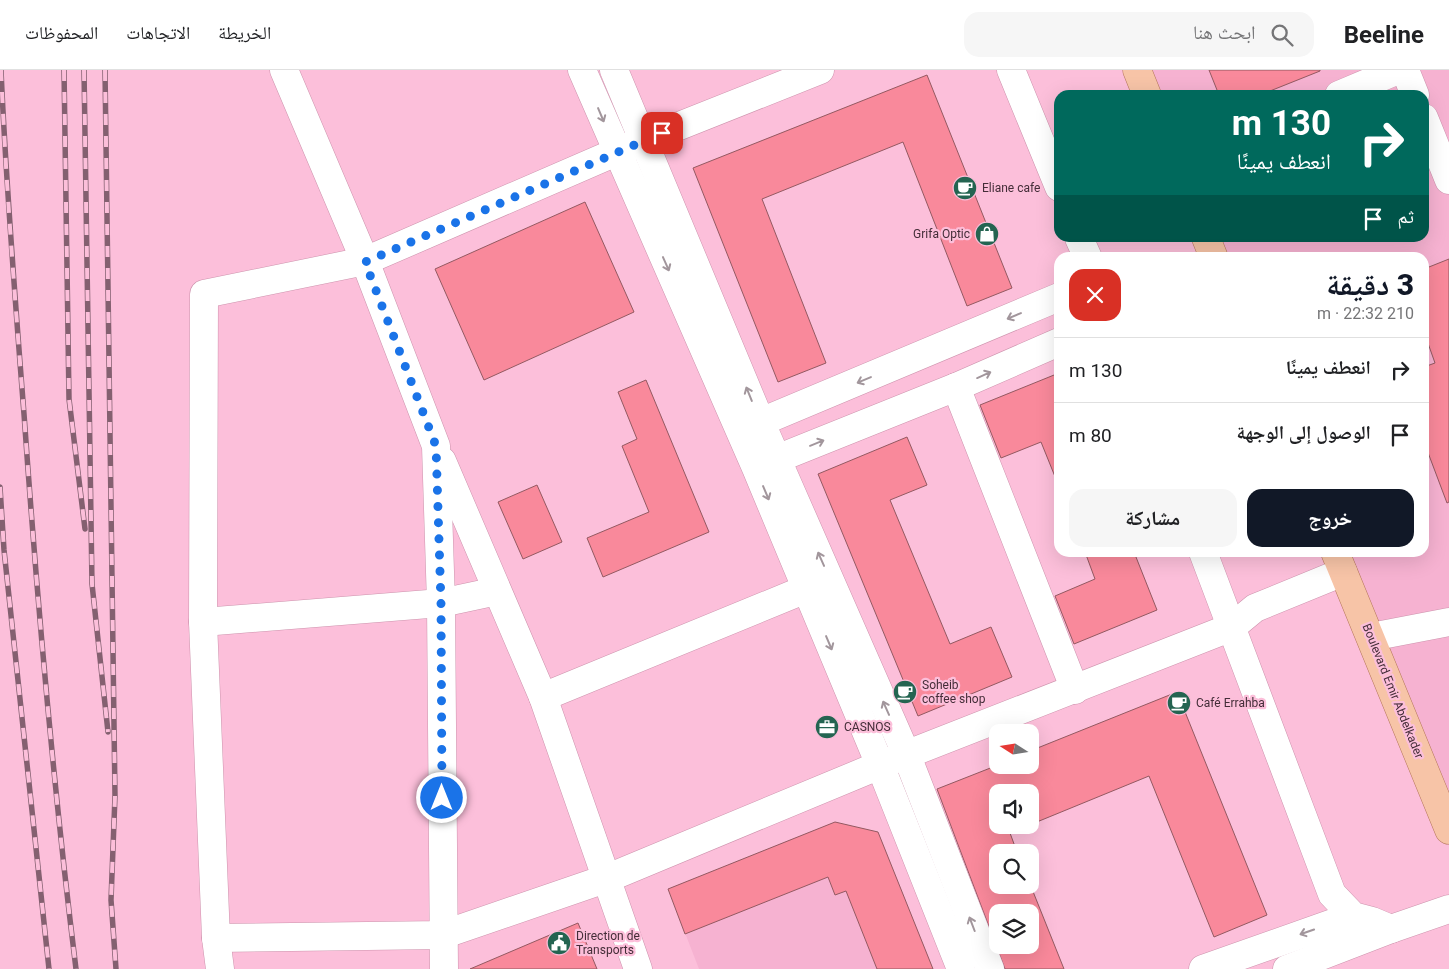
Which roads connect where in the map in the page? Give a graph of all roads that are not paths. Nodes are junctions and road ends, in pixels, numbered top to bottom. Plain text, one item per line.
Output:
1 (284, 70) edge
2 (582, 70) edge
3 (614, 70) edge
4 (820, 70) edge
5 (1011, 70) edge
6 (1137, 70) edge
7 (1398, 70) edge
8 (1404, 70) edge
9 (1145, 90) edge
10 (1351, 90) edge
11 (1413, 90) edge
12 (1429, 130) edge
13 (644, 140) junction
14 (617, 152) junction
15 (1054, 174) edge
16 (1449, 180) edge
17 (365, 262) junction
18 (1054, 299) edge
19 (1054, 344) edge
20 (956, 387) junction
21 (750, 427) junction
22 (436, 446) junction
23 (766, 463) junction
24 (1205, 557) edge
25 (1339, 562) edge
26 (806, 589) junction
27 (497, 591) junction
28 (441, 603) junction
29 (203, 622) junction
30 (1449, 622) edge
31 (1232, 627) junction
32 (1371, 637) junction
33 (1075, 690) junction
34 (543, 697) junction
35 (907, 756) junction
36 (880, 765) junction
37 (1449, 830) edge
38 (608, 878) junction
39 (1449, 909) edge
40 (1353, 916) junction
41 (1391, 929) junction
42 (442, 935) junction
43 (216, 938) junction
44 (220, 969) edge
45 (444, 969) edge
46 (638, 969) edge
47 (961, 969) edge
48 (990, 969) edge
49 (1203, 969) edge
50 (1287, 969) edge

1 - 17 street
2 -> 14 street
3 - 13 street
4 - 13 street
5 - 15 street
6 - 9 main road
7 - 10 street
8 - 11 street
12 - 16 street
13 - 14 street
21 -> 13 street
14 - 17 street
14 -> 21 street
17 - 22 street
17 - 29 street
18 -> 21 street
20 -> 19 street
23 -> 20 street
20 - 33 street
21 - 23 street
22 - 27 street
22 - 28 street
23 -> 26 street
35 -> 23 street
24 - 31 street
25 - 31 street
25 - 32 main road, Boulevard Emir Abdelkader
26 - 34 street
26 -> 36 street
27 - 28 street
27 - 34 street
28 - 29 street
28 - 42 street
29 - 43 street
30 - 32 street
31 - 33 street
31 - 40 street
32 - 37 main road, Boulevard Emir Abdelkader
33 - 35 street
34 - 38 street
35 - 36 street
48 -> 35 street
36 - 38 street
36 - 47 street
38 - 42 street
38 - 46 street
39 - 41 street
40 - 41 street
40 -> 49 street
41 - 50 street
42 - 43 street
42 - 45 street
43 - 44 street

